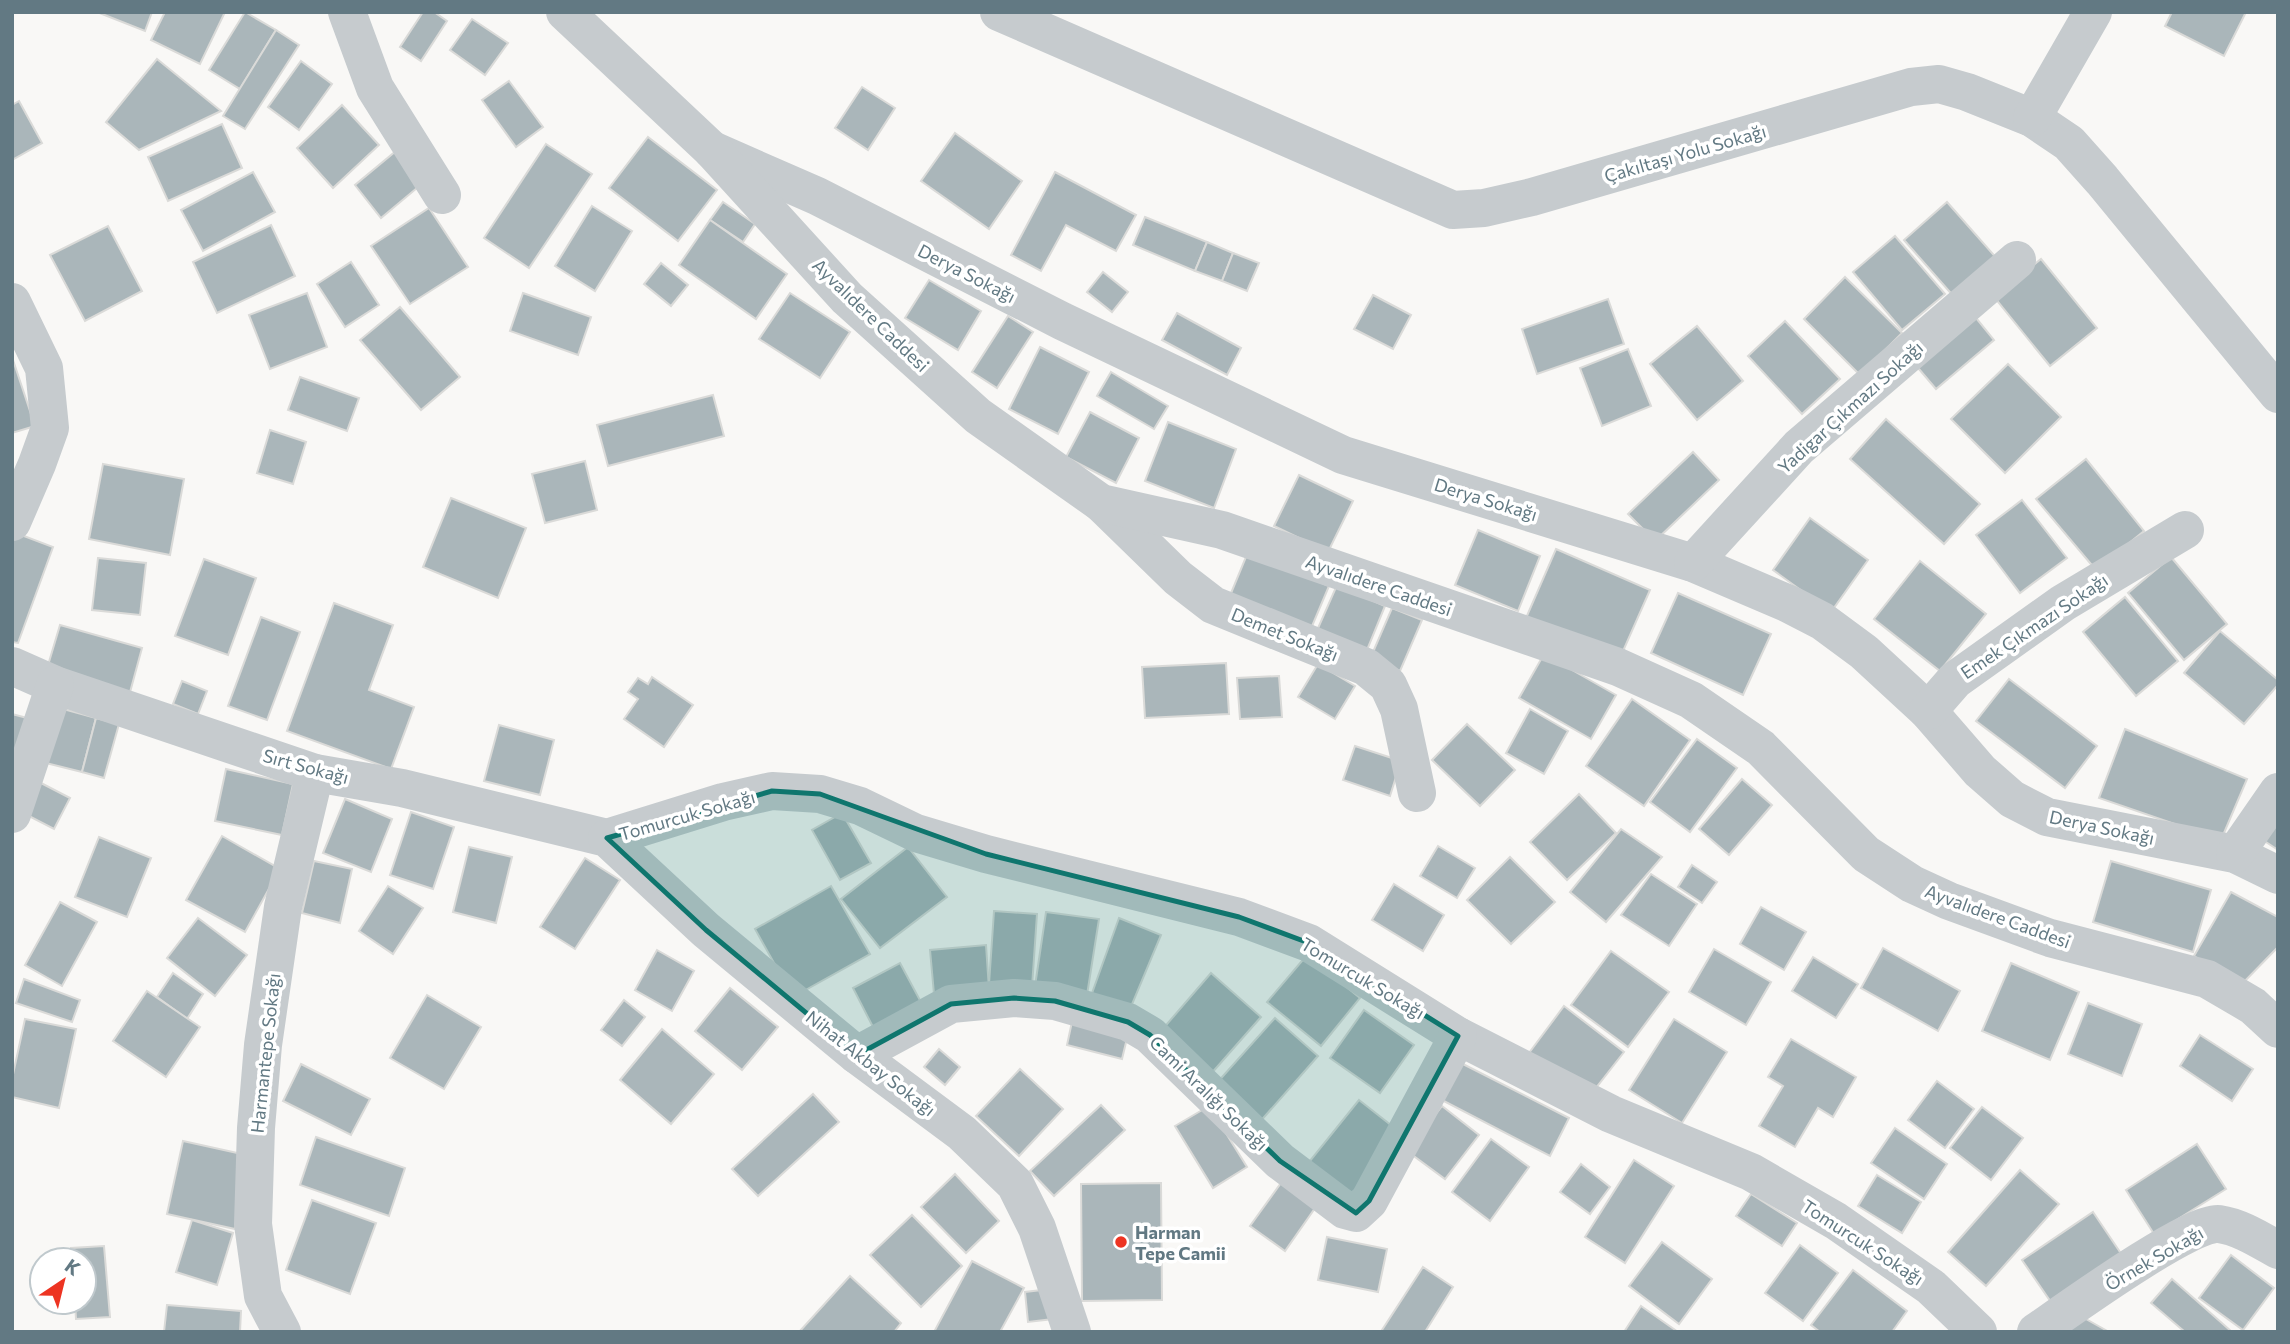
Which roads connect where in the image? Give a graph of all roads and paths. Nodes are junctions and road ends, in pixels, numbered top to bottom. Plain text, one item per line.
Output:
1 (347, 12) edge
2 (565, 12) edge
3 (999, 12) edge
4 (2093, 12) edge
5 (2032, 118) junction
6 (712, 150) junction
7 (442, 195) dead end
8 (2017, 260) dead end
9 (12, 302) edge
10 (2278, 394) edge
11 (1101, 503) junction
12 (12, 522) edge
13 (2185, 530) dead end
14 (1692, 563) junction
15 (12, 666) edge
16 (55, 685) junction
17 (1928, 711) junction
18 (315, 773) junction
19 (2278, 792) edge
20 (1417, 793) dead end
21 (12, 814) edge
22 (607, 838) junction
23 (2235, 855) junction
24 (2278, 875) edge
25 (2278, 1028) edge
26 (1458, 1036) junction
27 (857, 1055) junction
28 (2278, 1250) edge
29 (282, 1332) edge
30 (1072, 1332) edge
31 (1978, 1332) edge
32 (2036, 1332) edge

1 - 7 street
2 - 6 street, Ayvalıdere Caddesi
3 - 5 street, Çakıltaşı Yolu Sokağı
4 - 5 street
5 - 10 street, Çakıltaşı Yolu Sokağı
6 - 11 street, Ayvalıdere Caddesi
6 - 14 street, Derya Sokağı
8 - 14 street, Yadigar Çıkmazı Sokağı
9 - 12 street
11 - 20 street, Demet Sokağı
11 - 25 street, Ayvalıdere Caddesi
13 - 17 street, Emek Çıkmazı Sokağı
14 - 17 street, Derya Sokağı
15 - 16 street, Sırt Sokağı
16 - 18 street, Sırt Sokağı
16 - 21 street
17 - 23 street, Derya Sokağı
18 - 22 street, Sırt Sokağı
18 - 29 street, Harmantepe Sokağı
19 - 23 street
22 - 26 street, Tomurcuk Sokağı
22 - 27 street, Nihat Akbay Sokağı
23 - 24 street, Derya Sokağı
26 - 27 street, Cami Aralığı Sokağı
26 - 31 street, Tomurcuk Sokağı
27 - 30 street, Nihat Akbay Sokağı
28 - 32 street, Örnek Sokağı

